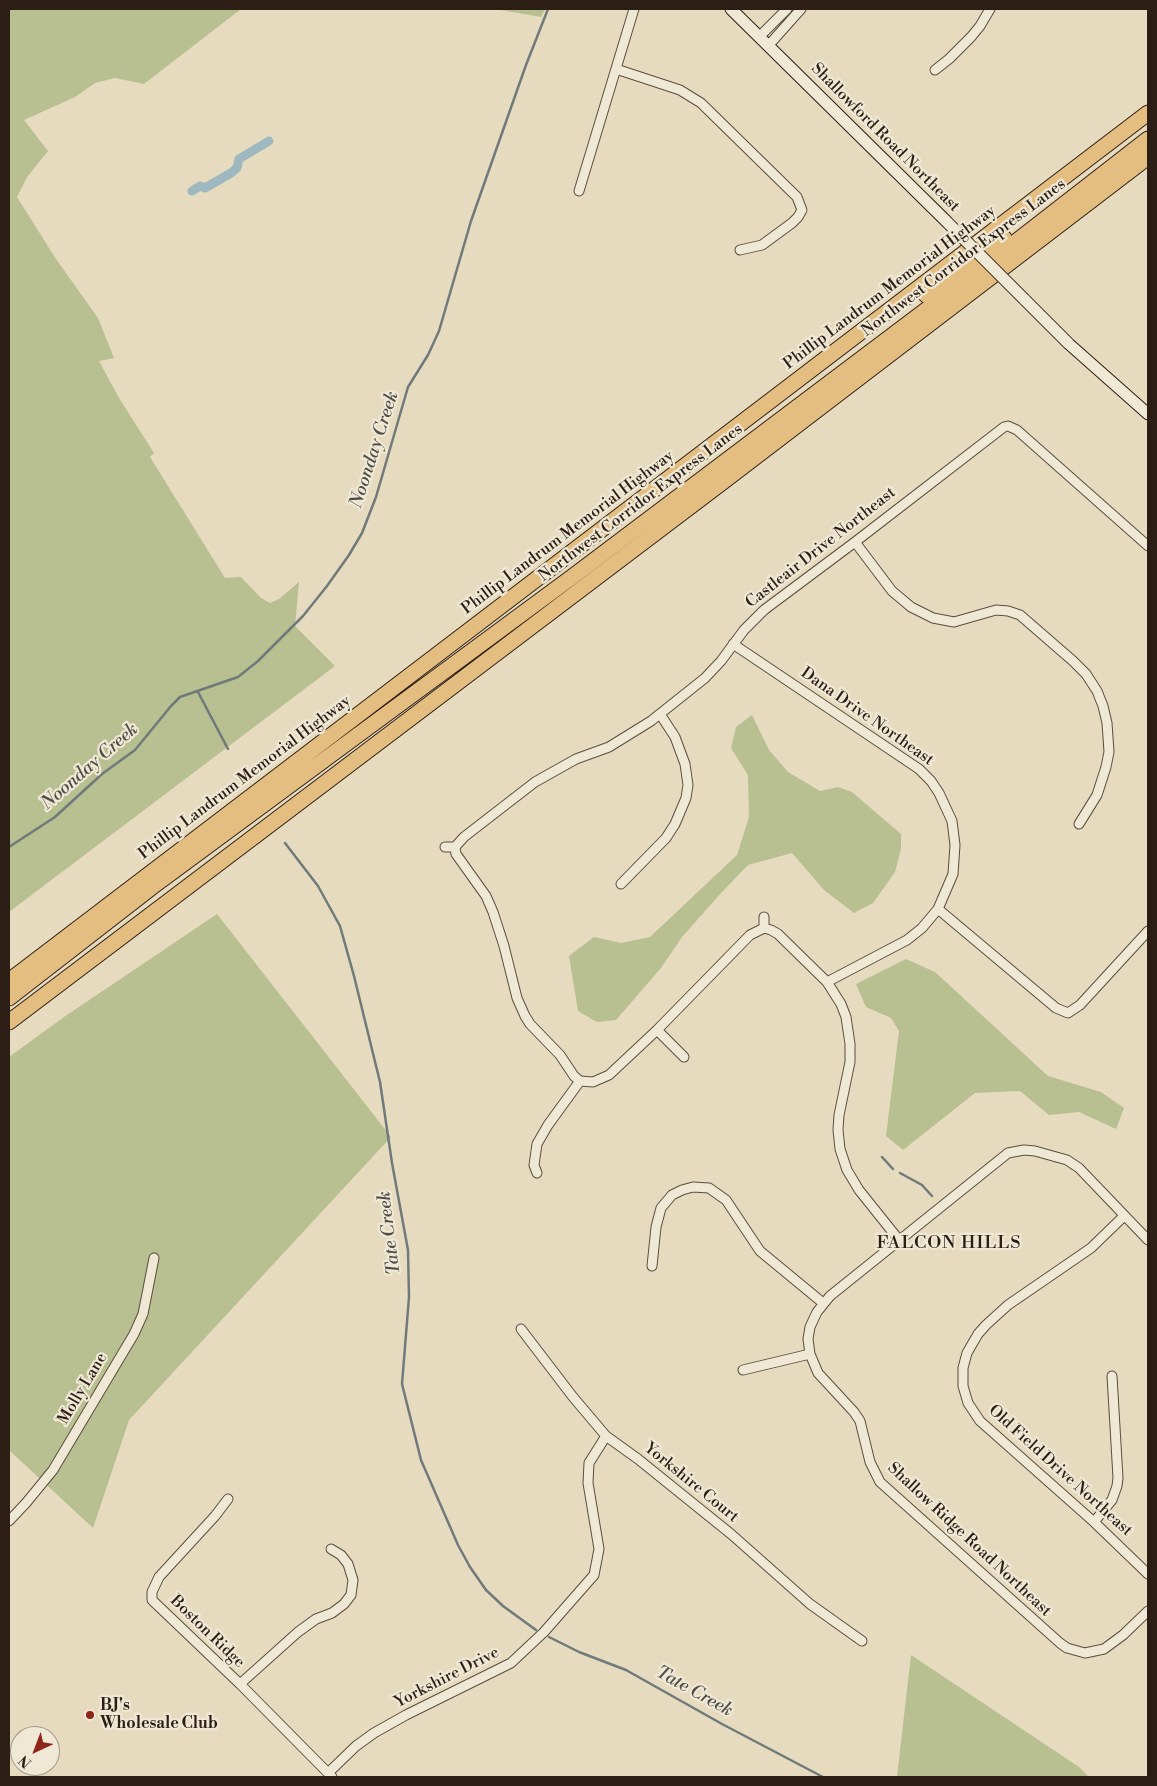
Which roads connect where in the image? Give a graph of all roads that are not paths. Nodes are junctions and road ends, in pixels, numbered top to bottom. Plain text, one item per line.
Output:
1 (634, 9) edge
2 (731, 9) edge
3 (787, 9) edge
4 (801, 9) edge
5 (990, 9) edge
6 (759, 37) junction
7 (768, 46) junction
8 (616, 69) junction
9 (935, 70) dead end
10 (1148, 114) edge
11 (1148, 129) edge
12 (1148, 139) edge
13 (1148, 157) edge
14 (579, 190) dead end
15 (740, 250) dead end
16 (756, 413) junction
17 (1148, 414) edge
18 (855, 542) junction
19 (1148, 546) edge
20 (733, 644) junction
21 (660, 714) junction
22 (1079, 824) dead end
23 (445, 847) dead end
24 (456, 847) junction
25 (622, 884) dead end
26 (938, 909) junction
27 (764, 916) dead end
28 (764, 928) junction
29 (1148, 931) edge
30 (9, 981) edge
31 (827, 982) junction
32 (9, 998) edge
33 (9, 1022) edge
34 (657, 1030) junction
35 (684, 1057) dead end
36 (580, 1081) junction
37 (537, 1173) dead end
38 (1124, 1216) junction
39 (899, 1240) junction
40 (1148, 1240) edge
41 (154, 1258) dead end
42 (652, 1266) dead end
43 (823, 1303) junction
44 (521, 1329) dead end
45 (810, 1354) junction
46 (743, 1370) dead end
47 (1112, 1376) dead end
48 (606, 1436) junction
49 (228, 1498) dead end
50 (9, 1521) edge
51 (1094, 1522) junction
52 (331, 1549) dead end
53 (1148, 1574) edge
54 (1148, 1611) edge
55 (862, 1641) dead end
56 (240, 1684) junction
57 (330, 1775) edge

1 - 8 street
2 - 6 street, Shallowford Road Northeast
3 - 6 street
4 - 7 street
5 - 9 street
6 - 7 street, Shallowford Road Northeast
7 - 17 street, Shallowford Road Northeast, bridge
8 - 14 street
8 - 15 street
10 - 16 highway, Phillip Landrum Memorial Highway
11 - 16 highway
12 - 32 highway, Northwest Corridor Express Lanes
13 - 33 highway
16 - 30 highway, Phillip Landrum Memorial Highway
18 - 19 street, Castleair Drive Northeast
18 - 20 street, Castleair Drive Northeast
18 - 22 street
20 - 21 street, Castleair Drive Northeast
20 - 26 street, Dana Drive Northeast
21 - 24 street, Castleair Drive Northeast
21 - 25 street
23 - 24 street
24 - 36 street
26 - 29 street
26 - 31 street, Dana Drive Northeast
27 - 28 street
28 - 31 street
28 - 34 street
31 - 39 street
34 - 35 street
34 - 36 street
36 - 37 street
38 - 39 street, Shallow Ridge Road Northeast
38 - 40 street, Shallow Ridge Road Northeast
38 - 51 street, Old Field Drive Northeast
39 - 43 street, Shallow Ridge Road Northeast
41 - 50 street, Molly Lane
42 - 43 street
43 - 45 street, Shallow Ridge Road Northeast
44 - 48 street, Yorkshire Court
45 - 46 street
45 - 54 street, Shallow Ridge Road Northeast
47 - 51 street
48 - 55 street, Yorkshire Court
48 - 57 street, Yorkshire Drive
49 - 56 street, Boston Ridge
51 - 53 street, Old Field Drive Northeast
52 - 56 street
56 - 57 street, Boston Ridge

